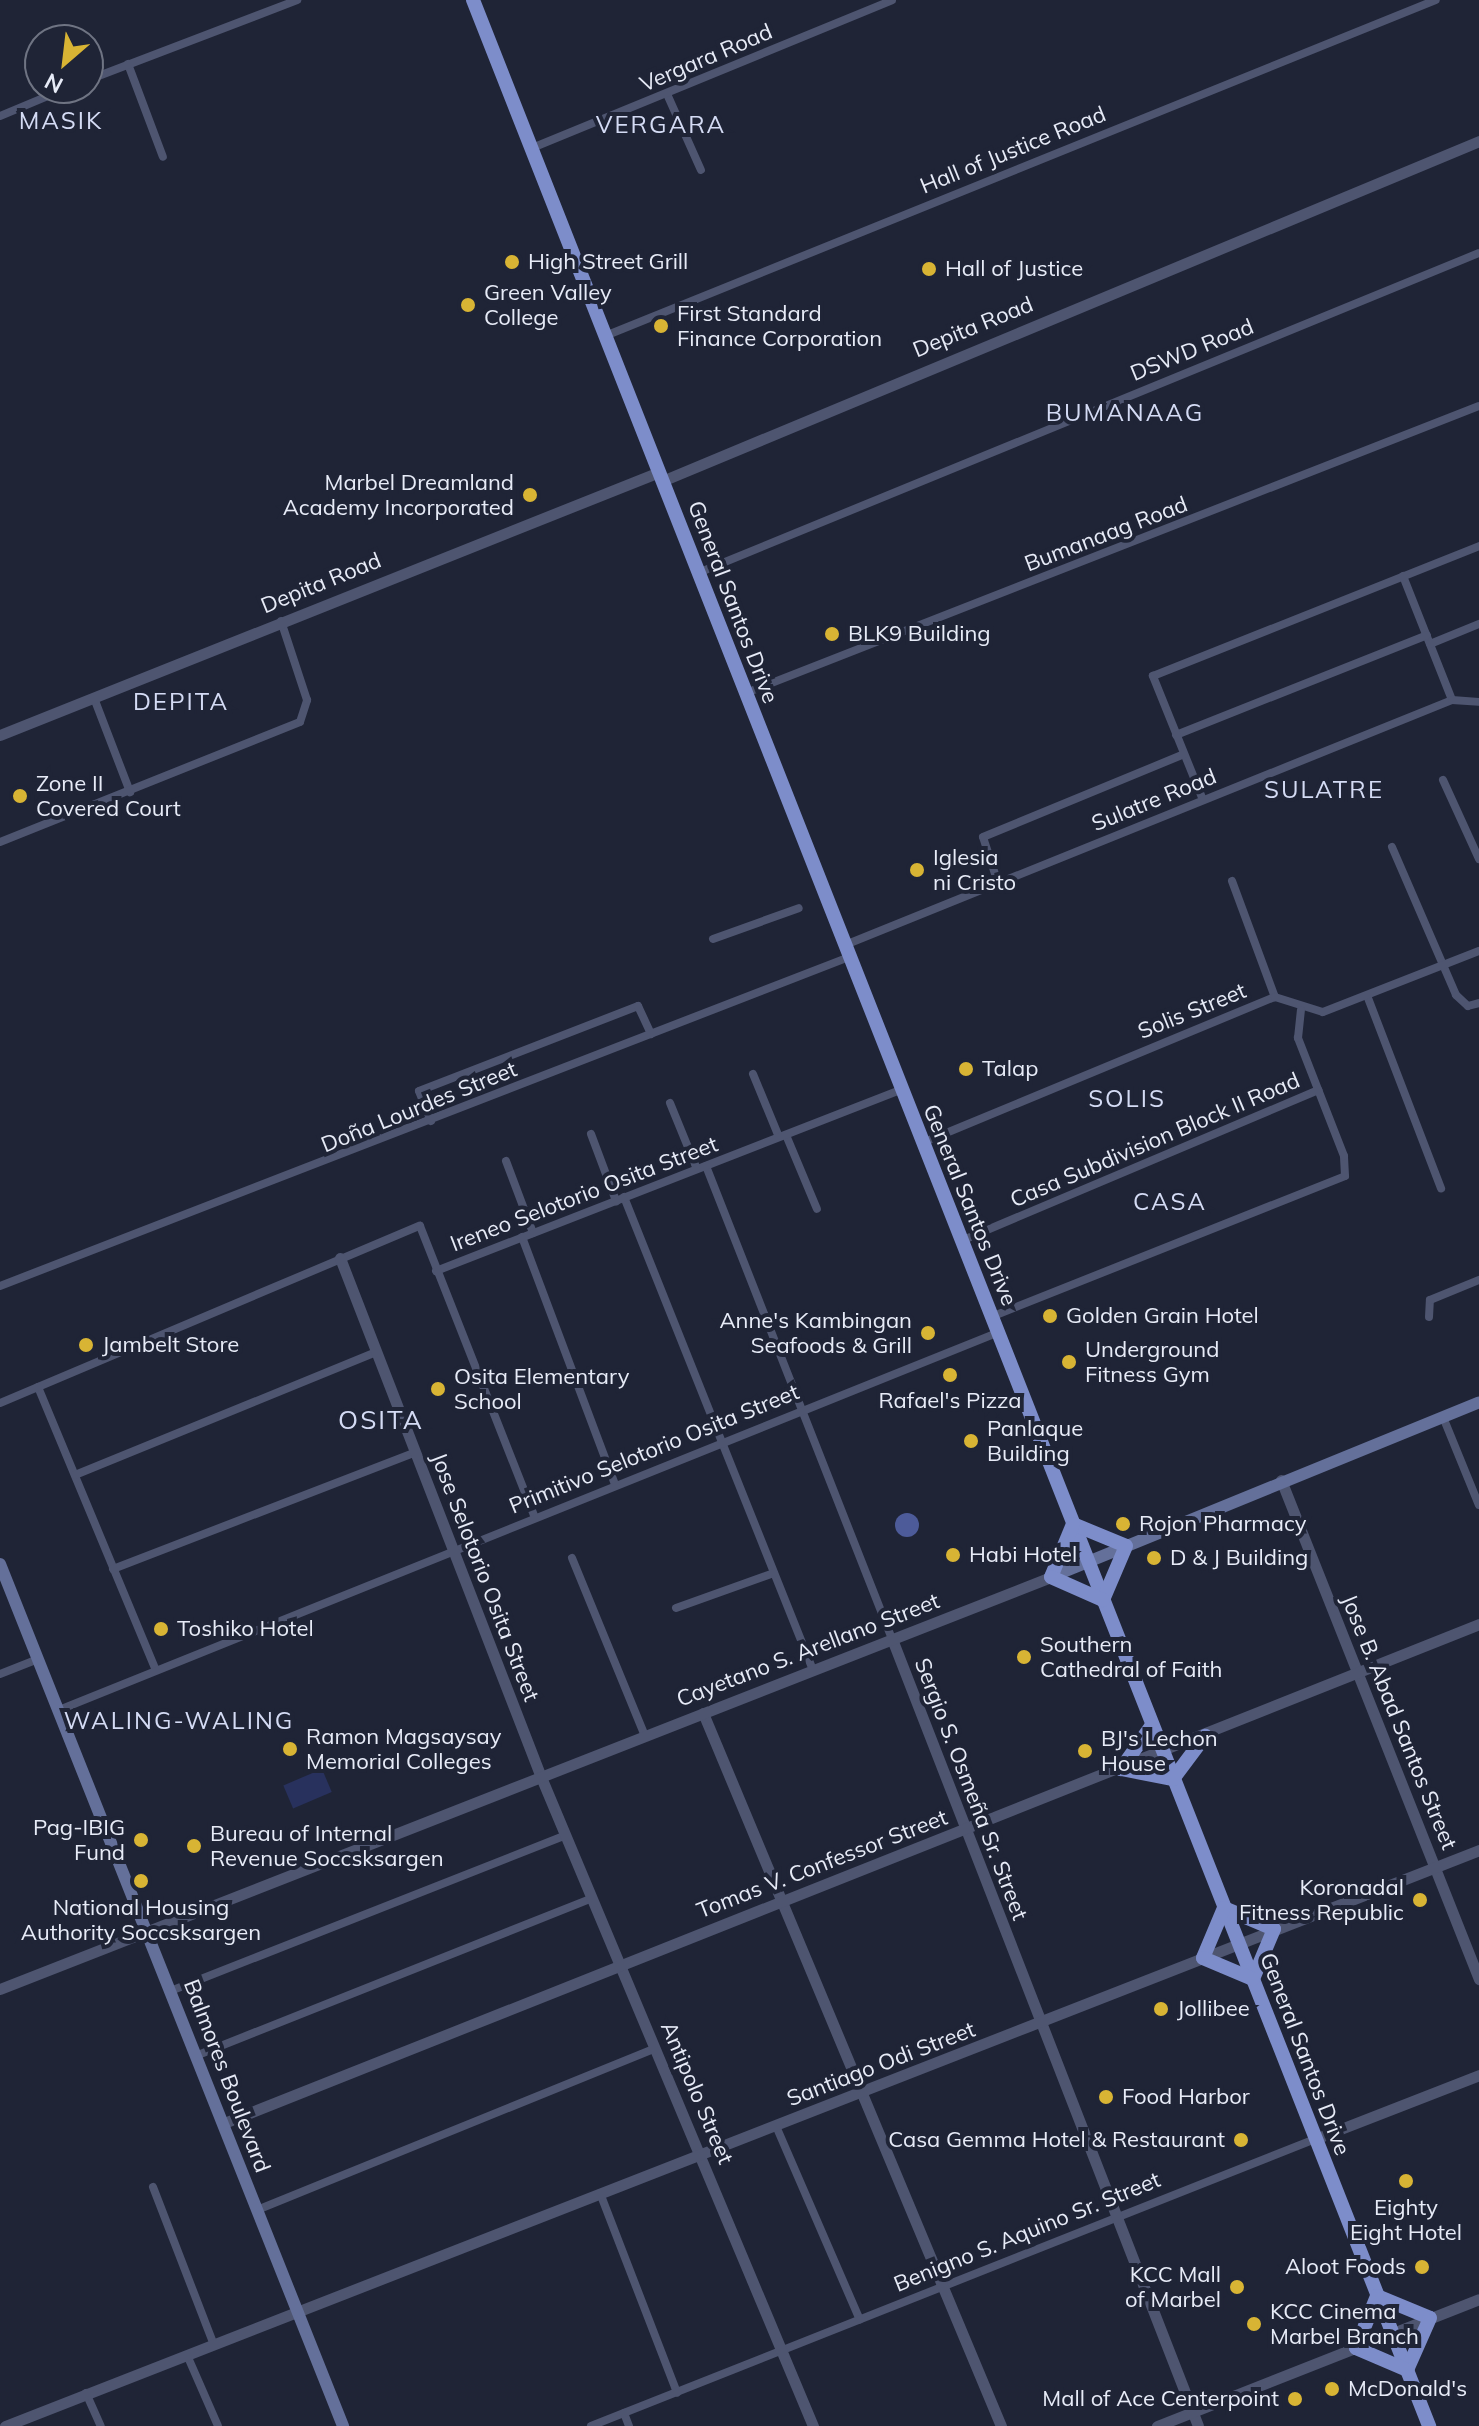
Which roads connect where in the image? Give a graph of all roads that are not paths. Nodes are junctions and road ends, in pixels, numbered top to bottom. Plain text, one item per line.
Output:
1 (297, 0) edge
2 (473, 0) edge
3 (892, 0) edge
4 (1436, 0) edge
5 (128, 64) junction
6 (104, 74) edge
7 (667, 94) junction
8 (29, 104) edge
9 (0, 116) edge
10 (1479, 141) edge
11 (532, 148) junction
12 (163, 157) dead end
13 (701, 170) dead end
14 (1479, 253) edge
15 (605, 336) junction
16 (1479, 406) edge
17 (660, 476) junction
18 (1479, 546) edge
19 (697, 573) junction
20 (1403, 576) junction
21 (281, 621) junction
22 (1479, 624) edge
23 (1428, 640) junction
24 (745, 693) junction
25 (94, 698) junction
26 (1452, 700) junction
27 (1479, 702) edge
28 (0, 735) edge
29 (1176, 735) junction
30 (1184, 754) junction
31 (1443, 780) dead end
32 (130, 792) junction
33 (1203, 800) junction
34 (0, 842) edge
35 (1392, 847) dead end
36 (1479, 859) edge
37 (1232, 881) dead end
38 (998, 883) junction
39 (799, 908) dead end
40 (713, 939) dead end
41 (847, 951) junction
42 (1479, 951) edge
43 (1443, 966) junction
44 (1275, 997) junction
45 (1368, 998) junction
46 (1479, 1003) edge
47 (1301, 1010) junction
48 (651, 1034) junction
49 (753, 1074) dead end
50 (901, 1090) junction
51 (1318, 1090) junction
52 (670, 1103) dead end
53 (431, 1121) junction
54 (591, 1134) dead end
55 (782, 1136) junction
56 (921, 1143) junction
57 (506, 1161) dead end
58 (701, 1168) junction
59 (1441, 1188) dead end
60 (620, 1199) junction
61 (817, 1209) dead end
62 (533, 1233) junction
63 (522, 1237) junction
64 (960, 1241) junction
65 (340, 1258) junction
66 (436, 1271) junction
67 (1479, 1280) edge
68 (0, 1286) edge
69 (991, 1317) junction
70 (1429, 1317) dead end
71 (997, 1333) junction
72 (377, 1352) junction
73 (38, 1387) junction
74 (1479, 1402) edge
75 (0, 1403) edge
76 (802, 1410) junction
77 (1443, 1417) junction
78 (722, 1441) junction
79 (416, 1452) junction
80 (75, 1475) junction
81 (1281, 1480) junction
82 (615, 1484) junction
83 (1479, 1505) edge
84 (534, 1516) junction
85 (1073, 1524) junction
86 (1126, 1546) junction
87 (454, 1549) junction
88 (572, 1558) dead end
89 (1088, 1562) junction
90 (0, 1564) edge
91 (113, 1569) junction
92 (774, 1573) junction
93 (1051, 1577) junction
94 (1103, 1600) junction
95 (676, 1608) dead end
96 (1479, 1624) edge
97 (892, 1639) junction
98 (38, 1659) junction
99 (156, 1670) junction
100 (813, 1670) junction
101 (0, 1674) edge
102 (1358, 1674) junction
103 (59, 1710) junction
104 (703, 1713) junction
105 (1152, 1725) junction
106 (645, 1736) junction
107 (1205, 1736) junction
108 (1163, 1753) junction
109 (1121, 1769) junction
110 (541, 1777) junction
111 (1173, 1779) junction
112 (965, 1830) junction
113 (566, 1835) junction
114 (1479, 1850) edge
115 (1434, 1867) junction
116 (593, 1898) junction
117 (784, 1900) junction
118 (1224, 1908) junction
119 (1274, 1929) junction
120 (149, 1930) junction
121 (1238, 1944) junction
122 (1203, 1958) junction
123 (620, 1963) junction
124 (1253, 1979) junction
125 (1479, 1979) edge
126 (0, 1989) edge
127 (173, 1990) junction
128 (1040, 2023) junction
129 (655, 2048) junction
130 (198, 2055) junction
131 (1479, 2075) edge
132 (863, 2093) junction
133 (224, 2123) junction
134 (776, 2126) junction
135 (1315, 2139) junction
136 (701, 2153) junction
137 (153, 2187) dead end
138 (600, 2193) junction
139 (257, 2210) junction
140 (1116, 2218) junction
141 (944, 2287) junction
142 (1377, 2296) junction
143 (1479, 2299) edge
144 (297, 2314) junction
145 (1430, 2318) junction
146 (860, 2320) junction
147 (1391, 2333) junction
148 (214, 2345) junction
149 (1356, 2348) junction
150 (784, 2351) junction
151 (187, 2355) junction
152 (1407, 2370) junction
153 (86, 2393) junction
154 (677, 2393) junction
155 (1192, 2412) junction
156 (624, 2413) junction
157 (5, 2426) edge
158 (101, 2426) edge
159 (218, 2426) edge
160 (343, 2426) edge
161 (591, 2426) edge
162 (629, 2426) edge
163 (813, 2426) edge
164 (1001, 2426) edge
165 (1157, 2426) edge
166 (1198, 2426) edge
167 (1429, 2426) edge

1 - 5 street
2 - 11 highway, General Santos Drive
3 - 7 street, Vergara Road
4 - 15 street, Hall of Justice Road
5 - 6 street
5 - 12 street
7 - 11 street, Vergara Road
7 - 13 street
8 - 9 street
10 - 17 street, Depita Road
11 - 15 highway, General Santos Drive
14 - 19 street, DSWD Road
15 - 17 highway, General Santos Drive
16 - 24 street, Bumanaag Road
17 - 19 highway, General Santos Drive
17 - 21 street, Depita Road
18 - 20 street
19 - 24 highway, General Santos Drive
20 - 23 street
20 - 29 street
21 - 25 street, Depita Road
21 - 32 street
22 - 23 street
23 - 26 street
23 - 29 street
24 - 41 highway, General Santos Drive
25 - 28 street, Depita Road
25 - 32 street
26 - 27 street, Sulatre Road
26 - 33 street, Sulatre Road
29 - 30 street
30 - 33 street
30 - 38 street
31 - 36 street
32 - 34 street
33 - 38 street, Sulatre Road
35 - 43 street
37 - 44 street
38 - 41 street, Sulatre Road
39 - 40 street
41 - 48 street, Doña Lourdes Street
41 - 50 highway, General Santos Drive
42 - 43 street
43 - 45 street
43 - 46 street
44 - 47 street, Solis Street
44 - 56 street, Solis Street
45 - 47 street
45 - 59 street
47 - 51 street
48 - 53 street, Doña Lourdes Street
48 - 53 street
49 - 55 street
50 - 55 street, Ireneo Selotorio Osita Street
50 - 56 highway, General Santos Drive
51 - 64 street, Casa Subdivision Block II Road
51 - 69 street
52 - 58 street, Sergio S. Osmeña Sr. Street
53 - 68 street, Doña Lourdes Street
54 - 60 street
55 - 58 street, Ireneo Selotorio Osita Street
55 - 61 street
56 - 64 highway, General Santos Drive
57 - 62 street
58 - 60 street, Ireneo Selotorio Osita Street
58 - 76 street, Sergio S. Osmeña Sr. Street
60 - 62 street, Ireneo Selotorio Osita Street
60 - 78 street
62 - 63 street, Ireneo Selotorio Osita Street
63 - 66 street, Ireneo Selotorio Osita Street
63 - 82 street
64 - 69 highway, General Santos Drive
65 - 66 street, Ireneo Selotorio Osita Street
65 - 72 street, Jose Selotorio Osita Street
65 - 73 street, Ireneo Selotorio Osita Street
66 - 84 street
67 - 70 street
69 - 71 highway, General Santos Drive
71 - 76 street, Primitivo Selotorio Osita Street
71 - 85 highway, General Santos Drive
72 - 79 street, Jose Selotorio Osita Street
72 - 80 street
73 - 75 street, Ireneo Selotorio Osita Street
73 - 80 street
74 - 77 main road, Cayetano S. Arellano Street
76 - 78 street, Primitivo Selotorio Osita Street
76 - 97 street, Sergio S. Osmeña Sr. Street
77 - 81 main road, Cayetano S. Arellano Street
77 - 83 street
78 - 82 street, Primitivo Selotorio Osita Street
78 - 92 street
79 - 87 street, Jose Selotorio Osita Street
79 - 91 street
80 - 91 street
81 - 86 main road, Cayetano S. Arellano Street
81 - 102 street, Jose B. Abad Santos Street
82 - 84 street, Primitivo Selotorio Osita Street
84 - 87 street, Primitivo Selotorio Osita Street
85 - 86 highway
85 - 89 highway, General Santos Drive
85 - 93 highway
86 - 89 main road, Cayetano S. Arellano Street
86 - 94 highway
87 - 99 street, Primitivo Selotorio Osita Street
87 - 110 street, Jose Selotorio Osita Street
88 - 106 street
89 - 93 main road, Cayetano S. Arellano Street
89 - 94 highway, General Santos Drive
90 - 98 main road, Balmores Boulevard
91 - 99 street
92 - 95 street
92 - 100 street
93 - 94 highway
93 - 97 street, Cayetano S. Arellano Street
94 - 105 highway, General Santos Drive
96 - 102 street, Tomas V. Confessor Street
97 - 100 street, Cayetano S. Arellano Street
97 - 112 street, Sergio S. Osmeña Sr. Street
98 - 101 street
98 - 103 main road, Balmores Boulevard
99 - 103 street, Primitivo Selotorio Osita Street
100 - 104 street, Cayetano S. Arellano Street
102 - 107 street, Tomas V. Confessor Street
102 - 115 street, Jose B. Abad Santos Street
103 - 120 main road, Balmores Boulevard
104 - 106 street, Cayetano S. Arellano Street
104 - 117 street
105 - 108 highway, General Santos Drive
105 - 109 highway
106 - 110 street, Cayetano S. Arellano Street
107 - 108 street, Tomas V. Confessor Street
107 - 111 highway
108 - 109 street, Tomas V. Confessor Street
108 - 111 highway, General Santos Drive
109 - 111 highway
109 - 112 street, Tomas V. Confessor Street
110 - 113 street, Antipolo Street
110 - 120 street, Cayetano S. Arellano Street
111 - 118 highway, General Santos Drive
112 - 117 street, Tomas V. Confessor Street
112 - 128 street, Sergio S. Osmeña Sr. Street
113 - 116 street, Antipolo Street
113 - 127 street
114 - 115 street, Santiago Odi Street
115 - 119 street, Santiago Odi Street
115 - 125 street, Jose B. Abad Santos Street
116 - 123 street, Antipolo Street
116 - 130 street
117 - 123 street, Tomas V. Confessor Street
117 - 132 street
118 - 119 highway
118 - 121 highway, General Santos Drive
118 - 122 highway
119 - 121 street, Santiago Odi Street
119 - 124 highway
120 - 126 street, Cayetano S. Arellano Street
120 - 127 main road, Balmores Boulevard
121 - 122 street, Santiago Odi Street
121 - 124 highway, General Santos Drive
122 - 124 highway
122 - 128 street, Santiago Odi Street
123 - 129 street, Antipolo Street
123 - 133 street, Tomas V. Confessor Street
124 - 135 highway, General Santos Drive
127 - 130 main road, Balmores Boulevard
128 - 132 street, Santiago Odi Street
128 - 140 street, Sergio S. Osmeña Sr. Street
129 - 136 street, Antipolo Street
129 - 139 street
130 - 133 main road, Balmores Boulevard
131 - 135 street, Benigno S. Aquino Sr. Street
132 - 134 street, Santiago Odi Street
132 - 141 street
133 - 139 main road, Balmores Boulevard
134 - 136 street, Santiago Odi Street
134 - 146 street
135 - 140 street, Benigno S. Aquino Sr. Street
135 - 142 highway, General Santos Drive
136 - 138 street, Santiago Odi Street
136 - 150 street, Antipolo Street
137 - 148 street
138 - 144 street, Santiago Odi Street
138 - 154 street
139 - 144 main road, Balmores Boulevard
140 - 141 street, Benigno S. Aquino Sr. Street
140 - 155 street, Sergio S. Osmeña Sr. Street
141 - 146 street, Benigno S. Aquino Sr. Street
141 - 164 street
142 - 145 highway
142 - 147 highway, General Santos Drive
142 - 149 highway
143 - 145 street
144 - 148 street, Santiago Odi Street
144 - 160 main road, Balmores Boulevard
145 - 147 street
145 - 152 highway
146 - 150 street, Benigno S. Aquino Sr. Street
147 - 149 street
147 - 152 highway, General Santos Drive
148 - 151 street, Santiago Odi Street
149 - 152 highway
149 - 155 street
150 - 154 street, Benigno S. Aquino Sr. Street
150 - 163 street, Antipolo Street
151 - 153 street, Santiago Odi Street
151 - 159 street
152 - 167 highway, General Santos Drive
153 - 157 street, Santiago Odi Street
153 - 158 street
154 - 156 street, Benigno S. Aquino Sr. Street
155 - 165 street
155 - 166 street, Sergio S. Osmeña Sr. Street
156 - 161 street, Benigno S. Aquino Sr. Street
156 - 162 street

